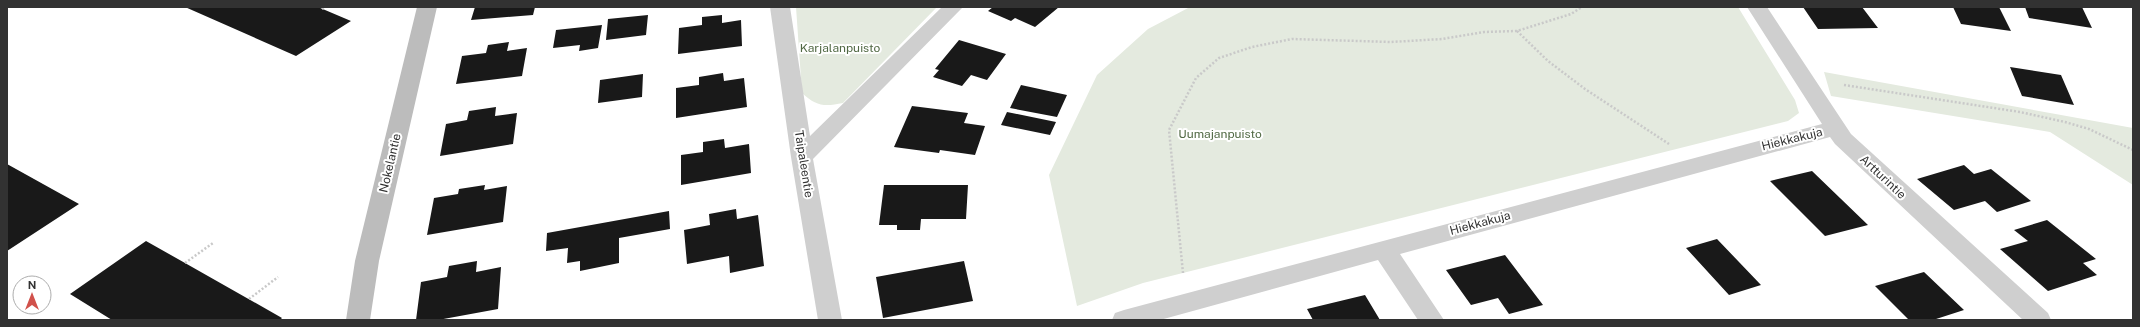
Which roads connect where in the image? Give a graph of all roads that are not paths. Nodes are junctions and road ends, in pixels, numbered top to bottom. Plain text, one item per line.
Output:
1 (426, 7) edge
2 (780, 7) edge
3 (953, 7) edge
4 (1757, 7) edge
5 (1835, 128) junction
6 (802, 157) junction
7 (1384, 250) junction
8 (358, 320) edge
9 (830, 320) edge
10 (1124, 320) edge
11 (1432, 320) edge
12 (2039, 320) edge

1 - 8 street, Nokelantie
2 - 6 street, Taipaleentie
3 - 6 street
4 - 5 street, Artturintie
5 - 7 street, Hiekkakuja
5 - 12 street, Artturintie
6 - 9 street, Taipaleentie
7 - 10 street, Hiekkakuja
7 - 11 street

